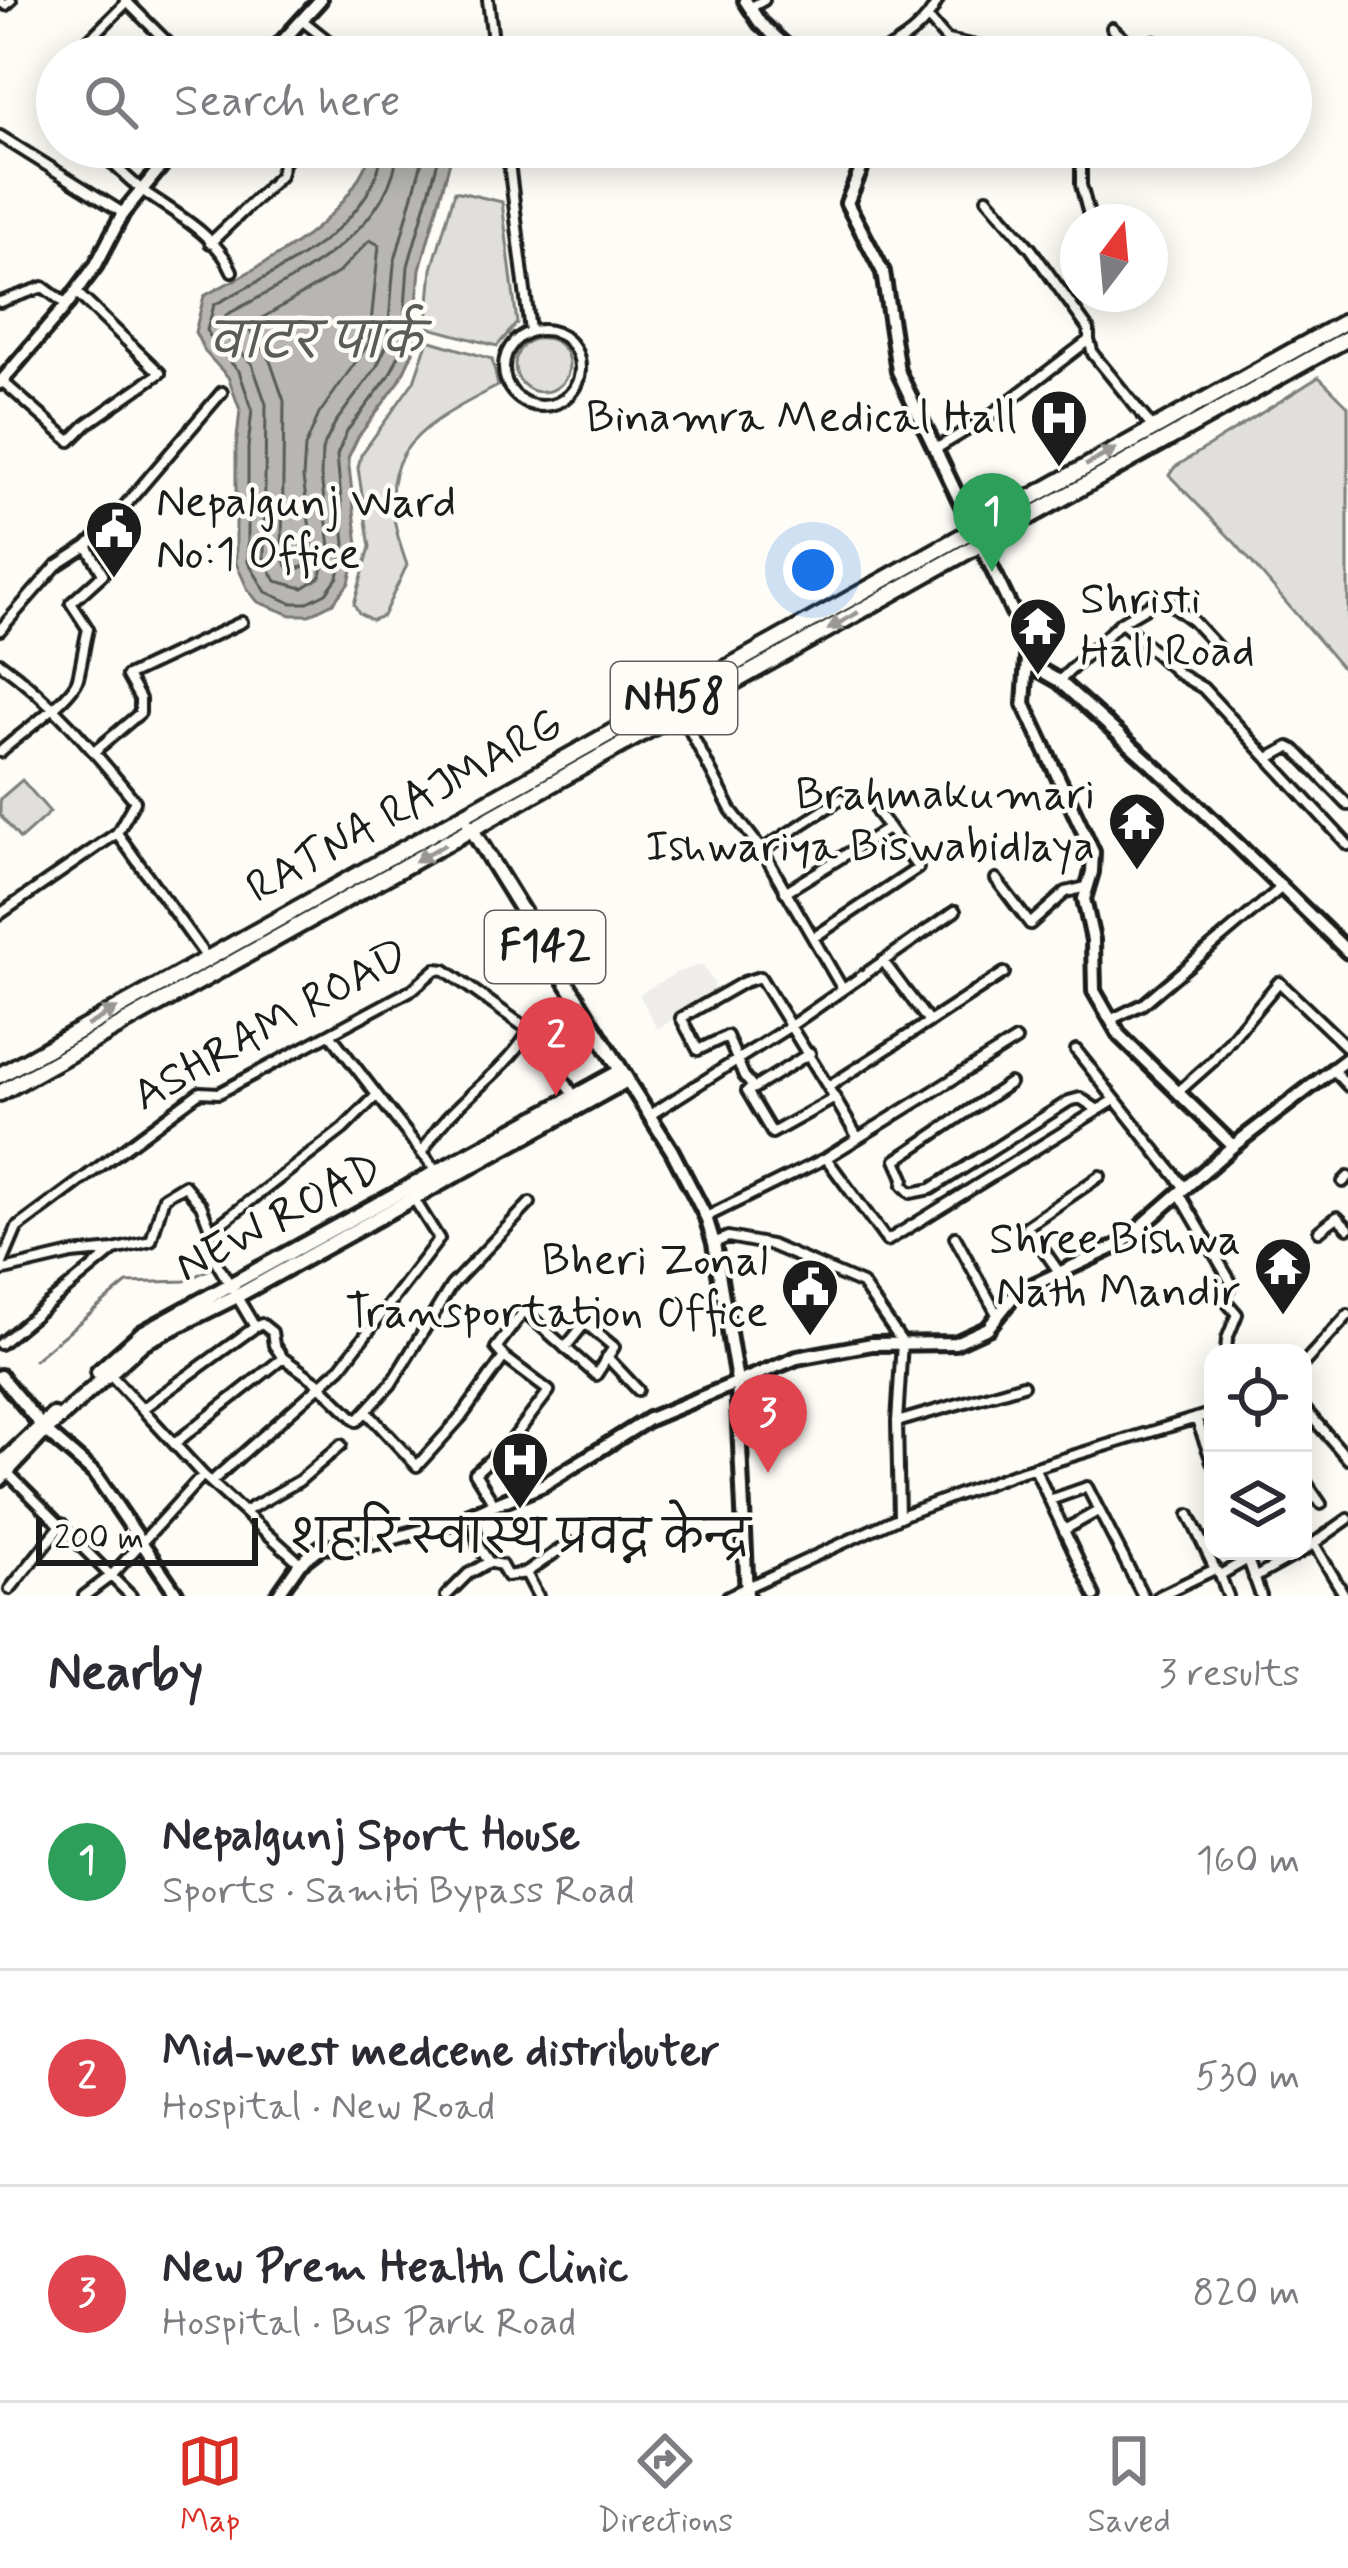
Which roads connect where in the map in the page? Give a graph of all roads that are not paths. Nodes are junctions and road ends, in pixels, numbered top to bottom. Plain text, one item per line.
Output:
1 (11, 0) edge
2 (320, 0) edge
3 (488, 0) edge
4 (764, 0) edge
5 (938, 0) edge
6 (126, 1) edge
7 (0, 2) edge
8 (747, 4) edge
9 (928, 18) junction
10 (303, 21) junction
11 (1112, 28) dead end
12 (92, 36) edge
13 (161, 36) edge
14 (288, 36) edge
15 (322, 36) edge
16 (492, 36) edge
17 (773, 36) edge
18 (910, 36) edge
19 (944, 36) edge
20 (1121, 36) edge
21 (0, 136) edge
22 (36, 159) edge
23 (51, 168) edge
24 (118, 168) edge
25 (160, 168) edge
26 (282, 168) edge
27 (510, 168) edge
28 (862, 168) edge
29 (1081, 168) edge
30 (143, 190) junction
31 (987, 198) dead end
32 (1086, 204) edge
33 (123, 213) junction
34 (210, 243) junction
35 (232, 271) dead end
36 (76, 292) junction
37 (0, 302) edge
38 (67, 304) junction
39 (1348, 320) edge
40 (530, 332) junction
41 (1348, 338) edge
42 (1089, 340) junction
43 (1, 382) edge
44 (222, 392) dead end
45 (1153, 428) junction
46 (934, 450) junction
47 (977, 535) junction
48 (87, 545) junction
49 (242, 622) dead end
50 (1121, 622) junction
51 (0, 630) edge
52 (1219, 650) dead end
53 (0, 663) edge
54 (1029, 664) junction
55 (724, 678) junction
56 (1059, 681) junction
57 (55, 708) junction
58 (681, 713) junction
59 (0, 752) edge
60 (95, 752) junction
61 (1269, 758) junction
62 (841, 799) dead end
63 (1348, 805) edge
64 (877, 812) dead end
65 (461, 815) junction
66 (889, 828) junction
67 (472, 830) junction
68 (117, 833) junction
69 (1348, 844) edge
70 (762, 850) junction
71 (996, 879) dead end
72 (1086, 887) junction
73 (1282, 887) junction
74 (785, 892) junction
75 (955, 911) dead end
76 (0, 914) edge
77 (812, 938) junction
78 (1348, 952) edge
79 (207, 958) junction
80 (884, 961) junction
81 (1004, 973) dead end
82 (842, 988) junction
83 (1110, 1020) junction
84 (929, 1022) junction
85 (792, 1025) junction
86 (330, 1034) junction
87 (536, 1035) junction
88 (1016, 1040) dead end
89 (1348, 1048) edge
90 (1076, 1050) dead end
91 (811, 1053) junction
92 (1348, 1058) edge
93 (739, 1059) junction
94 (1332, 1069) junction
95 (0, 1076) edge
96 (624, 1076) junction
97 (1010, 1083) dead end
98 (1348, 1086) edge
99 (828, 1087) junction
100 (754, 1088) junction
101 (1177, 1093) junction
102 (0, 1094) edge
103 (377, 1095) junction
104 (574, 1098) junction
105 (835, 1098) junction
106 (1113, 1101) junction
107 (1098, 1110) junction
108 (650, 1115) junction
109 (858, 1138) junction
110 (1233, 1145) junction
111 (422, 1154) junction
112 (826, 1158) junction
113 (437, 1172) junction
114 (1100, 1176) dead end
115 (1182, 1190) junction
116 (414, 1199) junction
117 (530, 1203) dead end
118 (706, 1217) junction
119 (1348, 1228) edge
120 (211, 1231) junction
121 (1319, 1231) dead end
122 (955, 1237) dead end
123 (714, 1243) junction
124 (114, 1250) junction
125 (0, 1270) edge
126 (1059, 1273) junction
127 (233, 1291) junction
128 (998, 1316) junction
129 (1348, 1316) edge
130 (255, 1327) junction
131 (902, 1342) junction
132 (0, 1344) edge
133 (1227, 1344) edge
134 (565, 1348) junction
135 (1312, 1354) edge
136 (504, 1357) junction
137 (608, 1357) junction
138 (284, 1358) junction
139 (105, 1370) junction
140 (0, 1376) edge
141 (737, 1381) junction
142 (1023, 1385) dead end
143 (321, 1388) junction
144 (638, 1390) dead end
145 (142, 1409) junction
146 (366, 1411) junction
147 (1204, 1416) edge
148 (1312, 1417) edge
149 (1196, 1418) junction
150 (897, 1422) junction
151 (44, 1428) junction
152 (175, 1443) junction
153 (341, 1445) dead end
154 (1209, 1452) edge
155 (1348, 1459) edge
156 (1034, 1467) junction
157 (2, 1472) edge
158 (207, 1479) junction
159 (1312, 1491) edge
160 (1049, 1500) junction
161 (493, 1502) junction
162 (1321, 1504) dead end
163 (1098, 1511) junction
164 (244, 1512) junction
165 (472, 1514) junction
166 (1189, 1515) dead end
167 (898, 1517) junction
168 (1348, 1519) edge
169 (62, 1525) junction
170 (1064, 1530) junction
171 (142, 1539) junction
172 (569, 1544) dead end
173 (1314, 1544) joint
174 (1238, 1560) edge
175 (1248, 1560) edge
176 (1287, 1560) edge
177 (300, 1562) junction
178 (489, 1562) junction
179 (1218, 1572) junction
180 (526, 1573) junction
181 (112, 1575) junction
182 (1254, 1578) junction
183 (10, 1589) dead end
184 (746, 1592) edge
185 (84, 1596) edge
186 (131, 1596) edge
187 (178, 1596) edge
188 (278, 1596) edge
189 (446, 1596) edge
190 (538, 1596) edge
191 (728, 1596) edge
192 (1095, 1596) edge
193 (1143, 1596) edge
194 (1159, 1596) edge
195 (1227, 1596) edge
196 (1261, 1596) edge
197 (1345, 1596) edge

1 - 7 street
2 - 10 street
3 - 16 street
4 - 8 street
5 - 9 street
6 - 12 street
6 - 13 street
8 - 17 street
9 - 18 street
9 - 19 street
10 - 14 street
10 - 15 street
11 - 20 street
21 - 22 street
23 - 33 street
24 - 30 street
25 - 30 street
26 - 34 street
27 - 40 street
28 - 46 street
29 - 32 street
30 - 33 street
30 - 34 street
31 - 42 street
33 - 36 street
34 - 35 street
36 - 38 street
36 - 43 street
37 - 38 street
38 - 43 street
39 - 45 highway, RATNA RAJMARG / NH58
40 - 40 street
41 - 47 highway, RATNA RAJMARG / NH58
42 - 45 street
42 - 46 street
44 - 48 street
47 -> 45 highway, RATNA RAJMARG / NH58
46 - 47 street
47 - 54 street
47 - 55 highway, RATNA RAJMARG / NH58
48 - 51 street
48 - 57 street
49 - 60 street
50 - 52 street
50 - 56 street
50 - 61 street
53 - 57 street
54 - 56 street
54 - 72 street
55 - 58 highway, RATNA RAJMARG / NH58
55 - 65 highway, RATNA RAJMARG / NH58
56 - 73 street
57 - 59 street
57 - 60 street
58 - 67 highway, RATNA RAJMARG / NH58
58 - 70 street
60 - 68 street
61 - 63 street
61 - 69 street
62 - 70 street
64 - 66 street
65 - 67 main road, F142
65 - 79 highway, RATNA RAJMARG / NH58
66 - 74 street
66 - 77 street
67 - 96 main road, F142
67 -> 102 highway, RATNA RAJMARG / NH58
68 - 76 street
68 - 79 street
70 - 74 street
71 - 72 street
72 - 83 street
73 - 78 street
73 - 83 street
74 - 77 street
75 - 80 street
77 - 82 street
95 -> 79 highway, RATNA RAJMARG / NH58
80 - 82 street
80 - 84 street
81 - 84 street
82 - 85 street
83 - 101 street
84 - 99 street
85 - 91 street
85 - 93 street
85 - 93 street
86 - 87 street, ASHRAM ROAD
86 - 103 street
86 - 125 street, ASHRAM ROAD
87 - 104 street, ASHRAM ROAD
87 - 111 street
88 - 109 street
89 - 101 street
90 - 106 street
91 - 99 street
91 - 100 street
92 - 94 street
93 - 100 street
93 - 108 street
94 - 98 street
94 - 110 street
96 - 104 main road, NEW ROAD
96 - 108 street
96 - 116 main road
97 - 107 street
99 - 105 street
100 - 105 street
101 - 110 street
103 - 111 street
103 - 120 street
104 - 113 main road, NEW ROAD
105 - 109 street
106 - 107 street
106 - 115 street
107 - 112 street
108 - 118 street
109 - 112 street
110 - 115 street
111 - 113 street
112 - 118 street
113 - 127 main road, NEW ROAD
114 - 126 street
115 - 126 street
115 - 133 street
116 - 127 main road
116 - 143 street
117 - 146 street
118 - 123 street
119 - 121 street
120 - 124 street
120 - 127 street
122 - 128 street
123 - 131 street
123 - 141 street
124 - 125 street
124 - 132 street
126 - 128 street
127 - 130 street
127 - 139 main road
128 - 131 street
129 - 135 street
130 - 138 street
130 - 145 street
131 - 141 street
131 - 150 street
134 - 136 street
134 - 137 street
134 - 137 street
136 - 146 street
136 - 161 street
137 - 144 street
138 - 143 street
138 - 152 street
139 - 145 street
139 - 151 main road
140 - 151 street
141 - 161 street
141 - 184 street
142 - 150 street
143 - 146 street
143 - 158 street
145 - 152 street
147 - 149 street
148 - 155 street
149 - 154 street
149 - 156 street
150 - 167 street
151 - 157 main road
151 - 171 street
152 - 158 street
153 - 164 street
156 - 160 street
156 - 167 street
157 - 169 street
158 - 164 street
158 - 171 street
159 - 162 street
160 - 163 street
160 - 170 street
161 - 165 street
163 - 170 street
163 - 193 street
164 - 177 street
165 - 177 street
165 - 178 street
166 - 179 street
167 - 184 street
168 - 173 street
169 - 181 street
169 - 183 street
170 - 192 street
171 - 181 street
171 - 187 street
172 - 180 street
173 - 197 street
174 - 179 street
175 - 182 street
176 - 182 street
177 - 188 street
178 - 180 street
178 - 189 street
179 - 194 street
179 - 195 street
180 - 190 street
181 - 185 street
181 - 186 street
182 - 196 street
184 - 191 street

